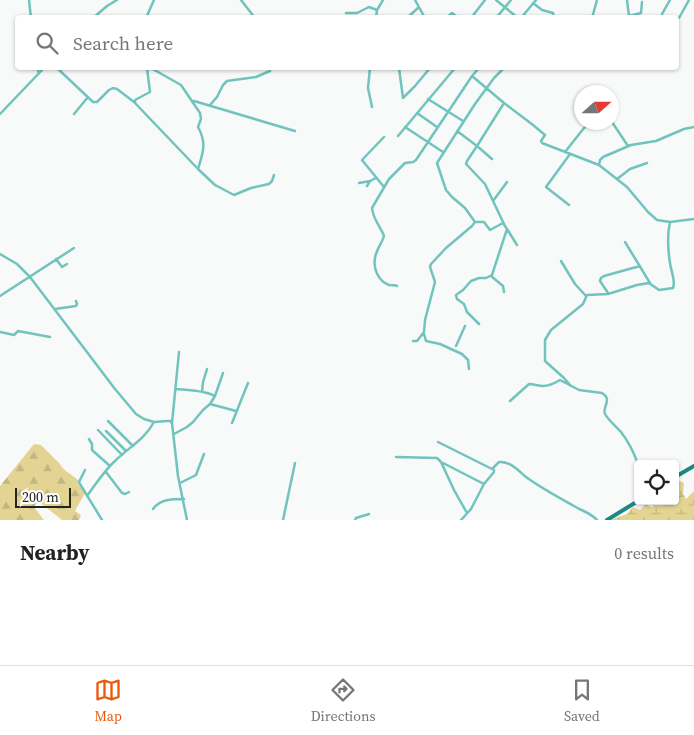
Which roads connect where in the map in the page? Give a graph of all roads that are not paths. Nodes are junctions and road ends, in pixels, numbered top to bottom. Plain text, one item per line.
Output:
1 (29, 0) edge
2 (117, 0) edge
3 (154, 0) edge
4 (241, 0) edge
5 (383, 0) edge
6 (415, 0) edge
7 (485, 0) edge
8 (496, 0) edge
9 (511, 0) edge
10 (536, 0) edge
11 (597, 0) edge
12 (628, 0) edge
13 (670, 0) edge
14 (689, 0) edge
15 (642, 2) dead end
16 (533, 3) junction
17 (505, 7) junction
18 (419, 8) junction
19 (378, 10) junction
20 (346, 13) dead end
21 (662, 14) dead end
22 (31, 15) edge
23 (96, 15) edge
24 (148, 15) edge
25 (253, 15) edge
26 (377, 15) edge
27 (411, 15) edge
28 (423, 15) edge
29 (473, 15) edge
30 (498, 15) edge
31 (515, 15) edge
32 (522, 15) edge
33 (554, 15) edge
34 (593, 15) edge
35 (629, 15) edge
36 (637, 15) edge
37 (679, 18) dead end
38 (38, 70) edge
39 (42, 70) edge
40 (59, 70) edge
41 (147, 70) edge
42 (155, 70) edge
43 (370, 70) edge
44 (399, 70) edge
45 (428, 70) edge
46 (453, 70) edge
47 (477, 70) edge
48 (502, 70) edge
49 (270, 71) dead end
50 (39, 73) junction
51 (472, 76) junction
52 (486, 88) junction
53 (88, 97) junction
54 (428, 99) junction
55 (193, 100) junction
56 (134, 102) junction
57 (504, 103) junction
58 (210, 105) junction
59 (372, 107) dead end
60 (447, 111) junction
61 (417, 113) junction
62 (0, 114) edge
63 (74, 114) dead end
64 (463, 121) junction
65 (404, 127) junction
66 (438, 127) junction
67 (694, 127) edge
68 (583, 130) edge
69 (617, 130) edge
70 (295, 131) dead end
71 (457, 131) junction
72 (398, 136) dead end
73 (384, 137) dead end
74 (427, 142) junction
75 (477, 146) junction
76 (628, 146) junction
77 (444, 152) junction
78 (565, 152) junction
79 (570, 154) junction
80 (492, 159) dead end
81 (466, 162) junction
82 (647, 163) dead end
83 (599, 165) junction
84 (461, 167) dead end
85 (198, 169) junction
86 (274, 175) dead end
87 (376, 178) junction
88 (617, 179) junction
89 (370, 181) junction
90 (507, 182) dead end
91 (359, 183) dead end
92 (367, 186) dead end
93 (384, 187) junction
94 (493, 201) junction
95 (569, 205) dead end
96 (694, 219) edge
97 (475, 222) junction
98 (670, 222) junction
99 (625, 242) dead end
100 (518, 245) dead end
101 (74, 248) dead end
102 (0, 254) edge
103 (56, 259) junction
104 (561, 261) dead end
105 (67, 264) dead end
106 (640, 266) junction
107 (491, 276) junction
108 (30, 277) junction
109 (651, 284) junction
110 (397, 286) dead end
111 (504, 292) dead end
112 (608, 294) junction
113 (0, 296) edge
114 (586, 296) junction
115 (76, 301) dead end
116 (55, 309) junction
117 (479, 324) dead end
118 (464, 326) dead end
119 (0, 332) edge
120 (424, 332) junction
121 (50, 337) dead end
122 (413, 341) dead end
123 (456, 346) dead end
124 (179, 352) dead end
125 (469, 368) dead end
126 (207, 369) dead end
127 (223, 373) dead end
128 (248, 383) dead end
129 (571, 386) junction
130 (176, 388) junction
131 (202, 392) junction
132 (214, 396) junction
133 (510, 401) dead end
134 (210, 404) junction
135 (236, 412) junction
136 (108, 421) dead end
137 (154, 422) junction
138 (172, 423) junction
139 (232, 423) dead end
140 (98, 430) dead end
141 (106, 431) dead end
142 (174, 434) junction
143 (89, 439) dead end
144 (438, 442) dead end
145 (133, 446) junction
146 (126, 451) junction
147 (204, 454) dead end
148 (122, 455) junction
149 (396, 457) dead end
150 (636, 460) edge
151 (295, 463) dead end
152 (443, 463) dead end
153 (110, 466) junction
154 (694, 466) edge
155 (493, 468) junction
156 (85, 470) dead end
157 (106, 472) junction
158 (679, 475) edge
159 (179, 483) junction
160 (484, 484) junction
161 (129, 492) dead end
162 (88, 496) junction
163 (184, 499) junction
164 (634, 503) edge
165 (153, 509) dead end
166 (467, 513) junction
167 (369, 514) dead end
168 (102, 520) edge
169 (187, 520) edge
170 (283, 520) edge
171 (355, 520) edge
172 (462, 520) edge
173 (597, 520) edge
174 (607, 520) edge

1 - 22 street
2 - 23 street
3 - 24 street
4 - 25 street
5 - 19 street
6 - 18 street
7 - 29 street
8 - 17 street
9 - 17 street
10 - 16 street
11 - 34 street
12 - 35 street
13 - 21 street
14 - 37 street
15 - 36 street
16 - 32 street
16 - 33 street
17 - 30 street
17 - 31 street
18 - 27 street
18 - 28 street
19 - 20 street
19 - 26 street
38 - 50 street
39 - 50 street
40 - 53 street
41 - 56 street
42 - 55 street
43 - 59 street
44 - 45 street
46 - 54 street
47 - 51 street
48 - 52 street
49 - 58 street
50 - 62 street
51 - 52 street
51 - 60 street
52 - 57 street
52 - 64 street
53 - 56 street
53 - 63 street
54 - 60 street
54 - 61 street
55 - 58 street
55 - 85 street
56 - 85 street
57 - 75 street
57 - 78 street
58 - 70 street
60 - 64 street
60 - 66 street
61 - 65 street
61 - 66 street
64 - 71 street
65 - 72 street
65 - 74 street
66 - 74 street
67 - 76 street
68 - 78 street
69 - 76 street
71 - 75 street
71 - 77 street
73 - 87 street
74 - 77 street
74 - 93 street
75 - 80 street
75 - 81 street
76 - 83 street
77 - 97 street
78 - 79 street
79 - 83 street
79 - 95 street
81 - 84 street
81 - 94 street
82 - 88 street
83 - 88 street
85 - 86 street
87 - 89 street
87 - 93 street
88 - 98 street
89 - 91 street
89 - 92 street
90 - 94 street
93 - 110 street
94 - 100 street
96 - 98 street
97 - 107 street
97 - 120 street
98 - 109 street
99 - 106 street
101 - 103 street
102 - 108 street
103 - 105 street
103 - 108 street
104 - 114 street
106 - 109 street
106 - 112 street
107 - 111 street
107 - 117 street
108 - 113 street
108 - 116 street
109 - 112 street
112 - 114 street
114 - 129 street
115 - 116 street
116 - 137 street
118 - 123 street
119 - 121 street
120 - 122 street
120 - 125 street
124 - 130 street
126 - 131 street
127 - 132 street
128 - 135 street
129 - 133 street
129 - 150 street
130 - 131 street
130 - 138 street
131 - 132 street
132 - 134 street
134 - 135 street
134 - 142 street
135 - 139 street
136 - 145 street
137 - 138 street
137 - 145 street
138 - 142 street
140 - 148 street
141 - 146 street
142 - 159 street
143 - 153 street
144 - 155 street
145 - 146 street
146 - 148 street
147 - 159 street
148 - 153 street
149 - 166 street
151 - 170 street
152 - 160 street
153 - 157 street
154 - 158 main road
155 - 160 street
155 - 173 street
156 - 162 street
157 - 161 street
157 - 162 street
159 - 163 street
160 - 166 street
162 - 168 street
163 - 165 street
163 - 169 street
164 - 174 main road
166 - 172 street
167 - 171 street

